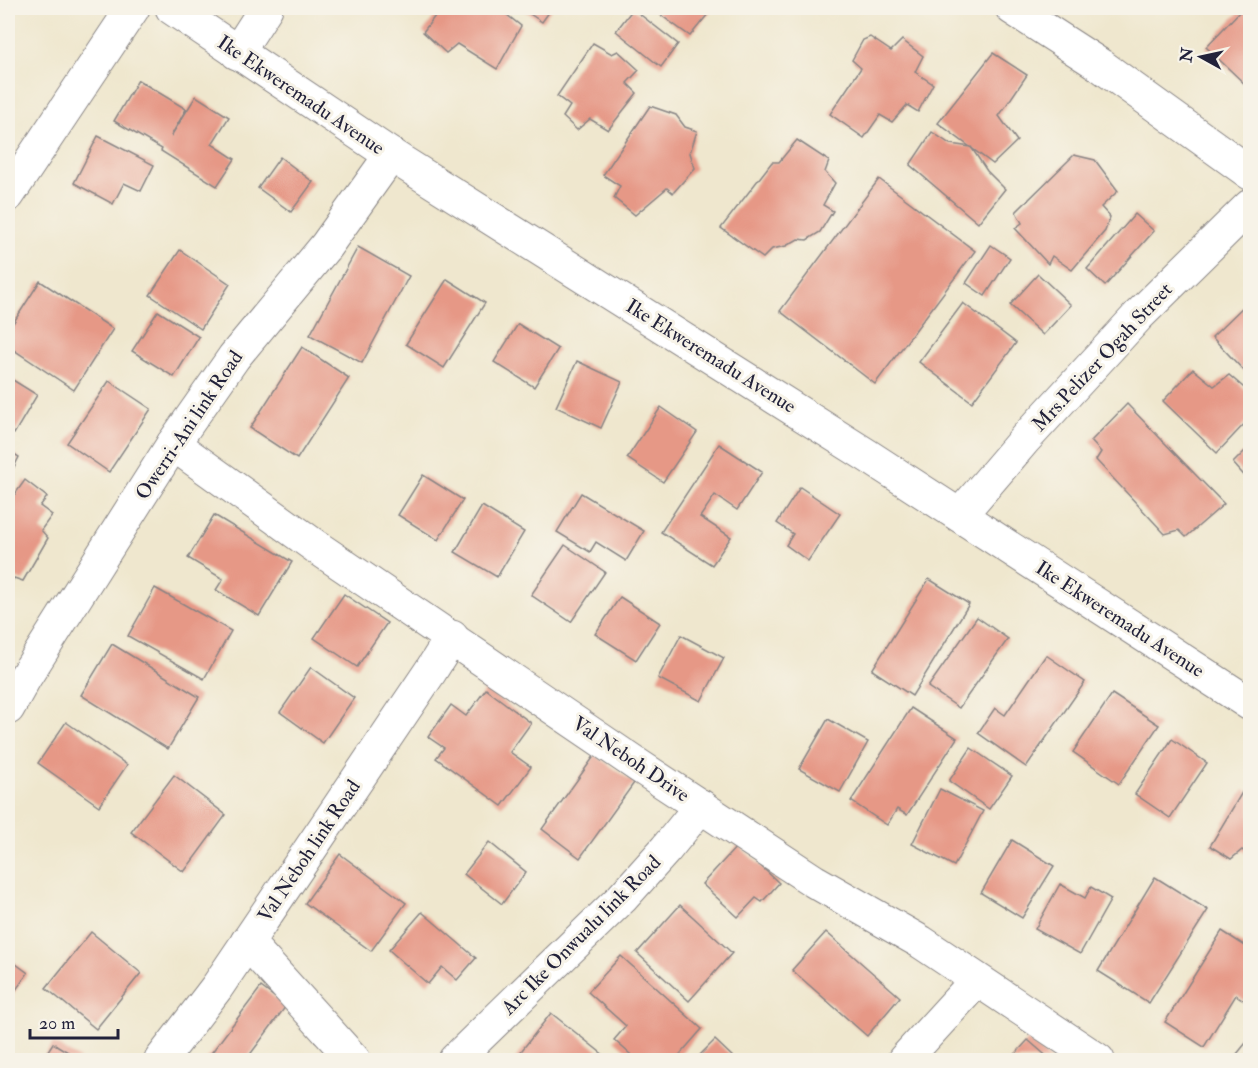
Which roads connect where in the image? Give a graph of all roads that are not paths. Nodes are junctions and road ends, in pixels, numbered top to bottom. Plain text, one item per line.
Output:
1 (133, 8) edge
2 (172, 8) edge
3 (266, 8) edge
4 (1012, 8) edge
5 (237, 53) junction
6 (392, 155) junction
7 (1251, 173) edge
8 (8, 195) edge
9 (1251, 206) edge
10 (173, 444) junction
11 (960, 515) junction
12 (452, 637) junction
13 (1251, 704) edge
14 (8, 708) edge
15 (701, 806) junction
16 (247, 942) junction
17 (977, 980) junction
18 (161, 1060) edge
19 (354, 1060) edge
20 (456, 1060) edge
21 (904, 1060) edge
22 (1098, 1060) edge

1 - 8 street
2 - 5 street, Ike Ekweremadu Avenue
3 - 5 street
4 - 7 street
5 - 6 street, Ike Ekweremadu Avenue
6 - 10 street, Owerri-Ani link Road
6 - 11 street, Ike Ekweremadu Avenue
9 - 11 street, Mrs.Pelizer Ogah Street
10 - 12 street, Val Neboh Drive
10 - 14 street, Owerri-Ani link Road
11 - 13 street, Ike Ekweremadu Avenue
12 - 15 street, Val Neboh Drive
12 - 16 street, Val Neboh link Road
15 - 17 street, Val Neboh Drive
15 - 20 street, Arc Ike Onwualu link Road
16 - 18 street, Val Neboh link Road
16 - 19 street
17 - 21 street
17 - 22 street, Val Neboh Drive

